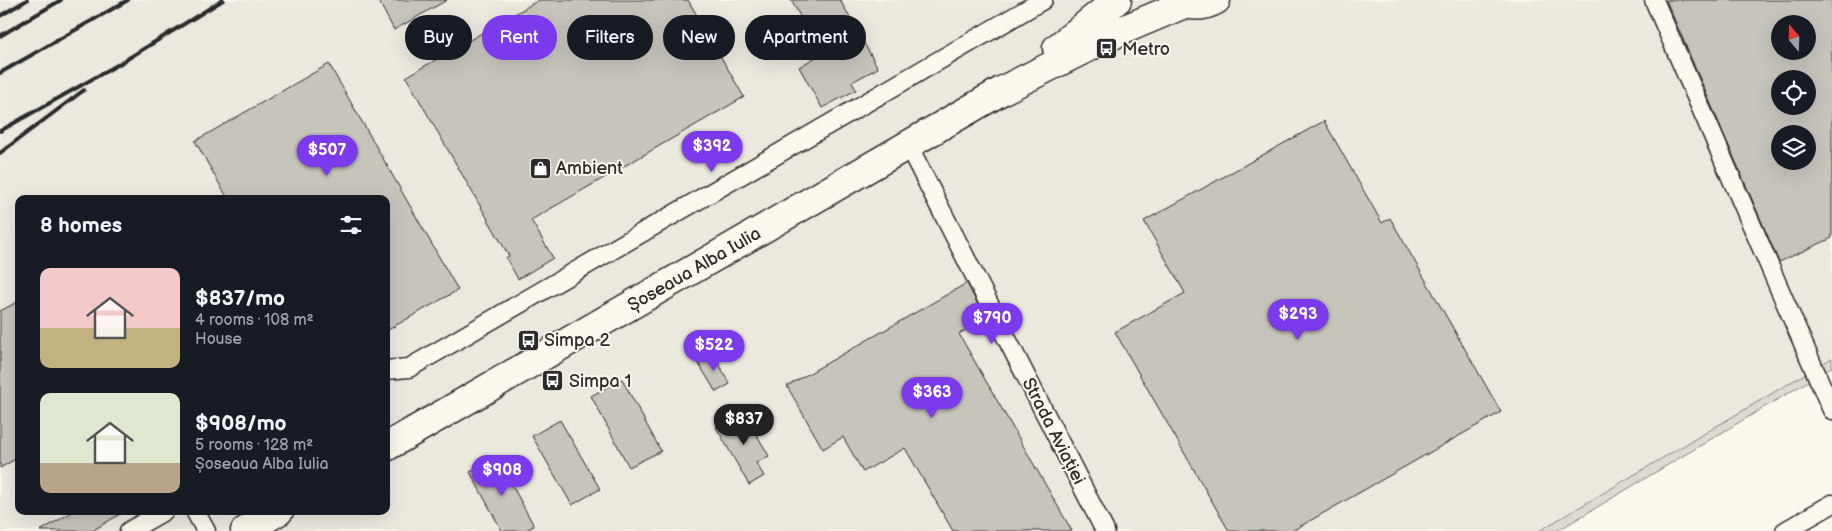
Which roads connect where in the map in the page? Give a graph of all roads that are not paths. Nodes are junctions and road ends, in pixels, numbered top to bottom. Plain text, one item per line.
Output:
1 (1043, 0) edge
2 (1117, 0) edge
3 (1216, 0) edge
4 (1654, 0) edge
5 (1179, 2) edge
6 (1003, 90) junction
7 (908, 145) junction
8 (390, 370) edge
9 (1832, 410) edge
10 (393, 439) edge
11 (1832, 504) edge
12 (157, 515) edge
13 (197, 515) edge
14 (272, 515) edge
15 (129, 531) edge
16 (206, 531) edge
17 (245, 531) edge
18 (1104, 531) edge
19 (1785, 531) edge

1 - 8 street
2 - 6 main road, Șoseaua Alba Iulia
3 - 5 main road, Șoseaua Alba Iulia
4 - 9 street
5 - 6 main road, Șoseaua Alba Iulia
6 - 7 main road, Șoseaua Alba Iulia
7 - 10 main road, Șoseaua Alba Iulia
7 - 18 street, Strada Aviației
11 - 19 street
12 - 15 street
13 - 16 street
14 - 17 main road

